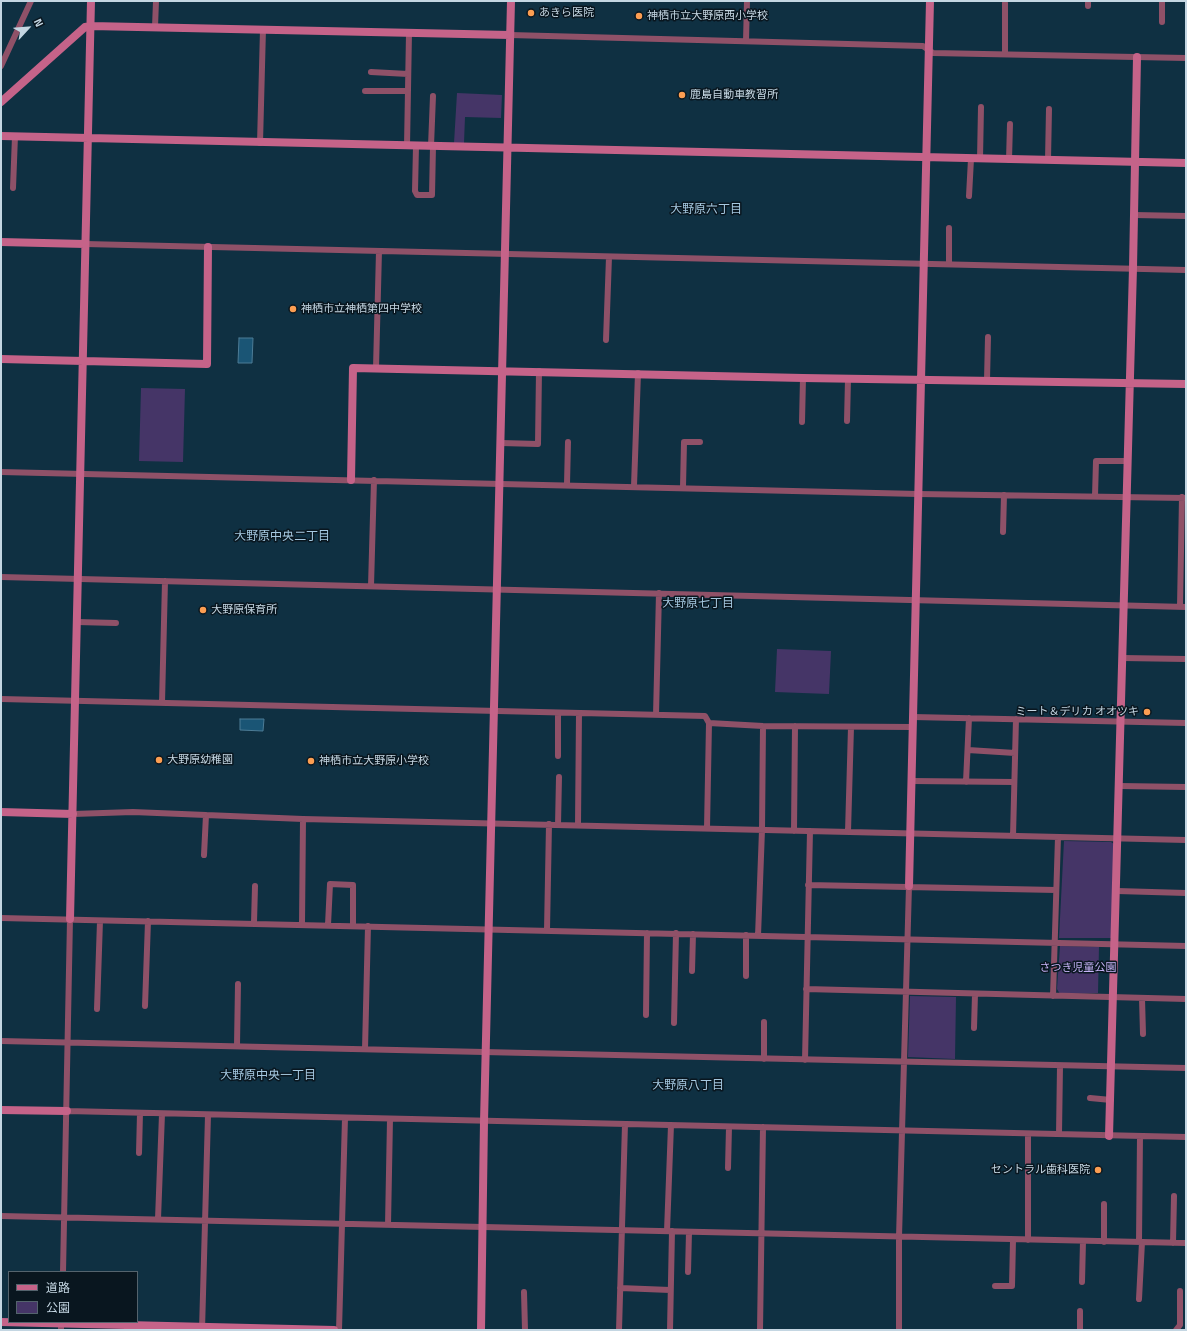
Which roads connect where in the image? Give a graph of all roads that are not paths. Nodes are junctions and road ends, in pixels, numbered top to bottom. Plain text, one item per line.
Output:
1 (31, 1) edge
2 (91, 1) edge
3 (156, 1) edge
4 (511, 1) edge
5 (747, 1) edge
6 (930, 1) edge
7 (1162, 1) edge
8 (1005, 3) dead end
9 (1162, 22) dead end
10 (91, 26) junction
11 (155, 27) junction
12 (263, 30) junction
13 (409, 33) junction
14 (510, 35) junction
15 (746, 41) junction
16 (929, 50) junction
17 (1005, 54) junction
18 (1137, 57) junction
19 (1186, 58) edge
20 (1, 66) edge
21 (371, 72) dead end
22 (408, 74) junction
23 (365, 91) dead end
24 (408, 91) junction
25 (433, 96) dead end
26 (1, 102) edge
27 (981, 106) dead end
28 (1049, 109) dead end
29 (1010, 124) dead end
30 (1, 136) edge
31 (15, 136) junction
32 (88, 138) junction
33 (260, 142) junction
34 (407, 146) junction
35 (416, 146) junction
36 (432, 146) junction
37 (507, 148) junction
38 (926, 158) junction
39 (971, 159) junction
40 (980, 159) junction
41 (1009, 160) junction
42 (1048, 160) junction
43 (1136, 162) junction
44 (1186, 163) edge
45 (13, 188) dead end
46 (969, 196) dead end
47 (1134, 215) junction
48 (1186, 216) edge
49 (950, 228) dead end
50 (1, 242) edge
51 (85, 244) junction
52 (208, 247) junction
53 (379, 251) junction
54 (505, 254) junction
55 (609, 257) junction
56 (924, 264) junction
57 (949, 264) junction
58 (1133, 268) junction
59 (1186, 270) edge
60 (988, 337) dead end
61 (606, 340) dead end
62 (1, 359) edge
63 (82, 361) junction
64 (376, 368) junction
65 (503, 371) junction
66 (538, 372) junction
67 (638, 373) junction
68 (802, 378) junction
69 (848, 379) junction
70 (920, 379) junction
71 (987, 380) junction
72 (1130, 383) junction
73 (1186, 384) edge
74 (847, 421) dead end
75 (802, 422) dead end
76 (501, 442) junction
77 (568, 442) dead end
78 (700, 442) dead end
79 (1128, 461) junction
80 (1, 472) edge
81 (80, 473) junction
82 (351, 480) junction
83 (374, 480) junction
84 (499, 483) junction
85 (567, 484) junction
86 (634, 486) junction
87 (683, 487) junction
88 (918, 494) junction
89 (1004, 495) junction
90 (1095, 496) junction
91 (1127, 496) junction
92 (1184, 498) edge
93 (1003, 532) dead end
94 (1, 577) edge
95 (78, 579) junction
96 (164, 581) junction
97 (371, 586) junction
98 (497, 589) junction
99 (659, 593) junction
100 (915, 599) junction
101 (1124, 605) junction
102 (1183, 606) edge
103 (77, 622) junction
104 (116, 623) dead end
105 (1123, 658) junction
106 (1186, 659) edge
107 (1, 699) edge
108 (75, 701) junction
109 (162, 703) junction
110 (494, 711) junction
111 (558, 713) junction
112 (579, 713) junction
113 (656, 715) junction
114 (913, 716) junction
115 (969, 718) junction
116 (1016, 719) junction
117 (1122, 721) junction
118 (709, 723) junction
119 (1186, 723) edge
120 (764, 726) junction
121 (796, 726) junction
122 (851, 727) junction
123 (912, 727) junction
124 (968, 750) junction
125 (1015, 753) junction
126 (558, 756) dead end
127 (559, 777) dead end
128 (912, 781) junction
129 (966, 782) junction
130 (1014, 782) junction
131 (1120, 786) junction
132 (1186, 787) edge
133 (1, 812) edge
134 (73, 814) junction
135 (206, 815) junction
136 (303, 819) junction
137 (491, 824) junction
138 (549, 824) junction
139 (558, 824) junction
140 (578, 825) junction
141 (707, 828) junction
142 (762, 830) junction
143 (794, 831) junction
144 (810, 831) junction
145 (848, 832) junction
146 (910, 833) junction
147 (1013, 836) junction
148 (1058, 837) junction
149 (1118, 839) junction
150 (1186, 840) edge
151 (204, 856) dead end
152 (808, 885) junction
153 (255, 886) dead end
154 (909, 886) junction
155 (1056, 890) junction
156 (1117, 891) junction
157 (1186, 893) edge
158 (1, 918) edge
159 (70, 919) junction
160 (100, 921) junction
161 (148, 921) junction
162 (254, 923) junction
163 (302, 924) junction
164 (328, 925) junction
165 (353, 926) junction
166 (368, 926) junction
167 (489, 929) junction
168 (547, 930) junction
169 (647, 933) junction
170 (676, 933) junction
171 (693, 934) junction
172 (746, 936) junction
173 (758, 936) junction
174 (808, 937) junction
175 (908, 939) junction
176 (1054, 942) junction
177 (1115, 943) junction
178 (1186, 946) edge
179 (692, 971) dead end
180 (746, 976) dead end
181 (238, 984) dead end
182 (806, 989) junction
183 (906, 992) junction
184 (974, 994) junction
185 (1053, 996) junction
186 (1114, 998) junction
187 (1142, 998) junction
188 (1186, 1000) edge
189 (145, 1006) dead end
190 (97, 1009) dead end
191 (646, 1015) dead end
192 (764, 1022) dead end
193 (674, 1023) dead end
194 (974, 1028) dead end
195 (1143, 1034) dead end
196 (1, 1041) edge
197 (67, 1042) junction
198 (237, 1045) junction
199 (365, 1049) junction
200 (486, 1052) junction
201 (764, 1058) junction
202 (805, 1060) junction
203 (904, 1063) junction
204 (1060, 1066) junction
205 (1112, 1067) junction
206 (1186, 1068) edge
207 (1090, 1098) dead end
208 (1111, 1100) junction
209 (1, 1110) edge
210 (67, 1111) junction
211 (140, 1113) junction
212 (162, 1114) junction
213 (208, 1115) junction
214 (345, 1118) junction
215 (390, 1119) junction
216 (484, 1121) junction
217 (625, 1124) junction
218 (671, 1125) junction
219 (729, 1127) junction
220 (763, 1127) junction
221 (902, 1131) junction
222 (1028, 1134) junction
223 (1059, 1134) junction
224 (1110, 1136) junction
225 (1140, 1136) junction
226 (1186, 1137) edge
227 (139, 1153) dead end
228 (728, 1168) dead end
229 (1174, 1196) dead end
230 (1104, 1204) dead end
231 (1, 1216) edge
232 (64, 1218) junction
233 (158, 1219) junction
234 (205, 1220) junction
235 (342, 1223) junction
236 (388, 1225) junction
237 (483, 1227) junction
238 (622, 1230) junction
239 (670, 1231) junction
240 (689, 1232) junction
241 (762, 1234) junction
242 (899, 1237) junction
243 (1013, 1240) junction
244 (1028, 1240) junction
245 (1083, 1241) junction
246 (1104, 1242) junction
247 (1140, 1242) junction
248 (1173, 1243) junction
249 (1186, 1243) edge
250 (63, 1271) edge
251 (688, 1272) dead end
252 (1082, 1282) dead end
253 (995, 1286) dead end
254 (620, 1288) junction
255 (670, 1290) junction
256 (1180, 1291) dead end
257 (524, 1292) dead end
258 (1139, 1299) dead end
259 (1080, 1311) dead end
260 (21, 1323) edge
261 (61, 1325) edge
262 (202, 1328) edge
263 (240, 1328) edge
264 (334, 1330) edge
265 (339, 1330) edge
266 (481, 1330) edge
267 (525, 1330) edge
268 (619, 1330) edge
269 (670, 1330) edge
270 (760, 1330) edge
271 (899, 1330) edge
272 (1080, 1330) edge
273 (1176, 1330) edge

1 - 20 street
2 - 10 street
3 - 11 street
4 - 14 street
5 - 15 street
6 - 16 street
7 - 9 street
8 - 17 street
10 - 11 street
10 - 26 street
10 - 32 street
11 - 12 street
12 - 13 street
12 - 33 street
13 - 14 street
13 - 22 street
14 - 15 street
14 - 37 street
15 - 16 street
16 - 17 street
16 - 38 street
17 - 18 street
18 - 19 street
18 - 43 street
21 - 22 street
22 - 24 street
23 - 24 street
24 - 34 street
25 - 36 street
27 - 40 street
28 - 42 street
29 - 41 street
30 - 31 street
31 - 32 street
31 - 45 street
32 - 33 street
32 - 51 street
33 - 34 street
34 - 35 street
35 - 36 street
35 - 36 street
36 - 37 street
37 - 38 street
37 - 54 street
38 - 39 street
38 - 56 street
39 - 40 street
39 - 46 street
40 - 41 street
41 - 42 street
42 - 43 street
43 - 44 street
43 - 47 street
47 - 48 street
47 - 58 street
49 - 57 street
50 - 51 street
51 - 52 street
51 - 63 street
52 - 53 street
52 - 63 street
53 - 54 street
53 - 64 street
54 - 55 street
54 - 65 street
55 - 56 street
55 - 61 street
56 - 57 street
56 - 70 street
57 - 58 street
58 - 59 street
58 - 72 street
60 - 71 street
62 - 63 street
63 - 81 street
64 - 65 street
64 - 82 street
65 - 66 street
65 - 76 street
66 - 67 street
66 - 76 street
67 - 68 street
67 - 86 street
68 - 69 street
68 - 75 street
69 - 70 street
69 - 74 street
70 - 71 street
70 - 88 street
71 - 72 street
72 - 73 street
72 - 79 street
76 - 84 street
77 - 85 street
78 - 87 street
79 - 90 street
79 - 91 street
80 - 81 street
81 - 82 street
81 - 95 street
82 - 83 street
83 - 84 street
83 - 97 street
84 - 85 street
84 - 98 street
85 - 86 street
86 - 87 street
87 - 88 street
88 - 89 street
88 - 100 street
89 - 90 street
89 - 93 street
90 - 91 street
91 - 92 street
91 - 101 street
92 - 102 street
94 - 95 street
95 - 96 street
95 - 103 street
96 - 97 street
96 - 109 street
97 - 98 street
98 - 99 street
98 - 110 street
99 - 100 street
99 - 113 street
100 - 101 street
100 - 114 street
101 - 102 street
101 - 105 street
103 - 104 street
103 - 108 street
105 - 106 street
105 - 117 street
107 - 108 street
108 - 109 street
108 - 134 street
109 - 110 street
110 - 111 street
110 - 137 street
111 - 112 street
111 - 126 street
112 - 113 street
112 - 140 street
113 - 118 street
114 - 115 street
114 - 123 street
115 - 116 street
115 - 124 street
116 - 117 street
116 - 125 street
117 - 119 street
117 - 131 street
118 - 120 street
118 - 141 street
120 - 121 street
120 - 142 street
121 - 122 street
121 - 143 street
122 - 123 street
122 - 145 street
123 - 128 street
124 - 125 street
124 - 129 street
125 - 130 street
127 - 139 street
128 - 129 street
128 - 146 street
129 - 130 street
130 - 147 street
131 - 132 street
131 - 149 street
133 - 134 street
134 - 135 street
134 - 159 street
135 - 136 street
135 - 151 street
136 - 137 street
136 - 163 street
137 - 138 street
137 - 167 street
138 - 139 street
138 - 168 street
139 - 140 street
140 - 141 street
141 - 142 street
142 - 143 street
142 - 173 street
143 - 144 street
144 - 145 street
144 - 152 street
145 - 146 street
146 - 147 street
146 - 154 street
147 - 148 street
148 - 149 street
148 - 155 street
149 - 150 street
149 - 156 street
152 - 154 street
152 - 174 street
153 - 162 street
154 - 155 street
154 - 175 street
155 - 176 street
156 - 157 street
156 - 177 street
158 - 159 street
159 - 160 street
159 - 197 street
160 - 161 street
160 - 190 street
161 - 162 street
161 - 189 street
162 - 163 street
163 - 164 street
164 - 165 street
164 - 165 street
165 - 166 street
166 - 167 street
166 - 199 street
167 - 168 street
167 - 200 street
168 - 169 street
169 - 170 street
169 - 191 street
170 - 171 street
170 - 193 street
171 - 172 street
171 - 179 street
172 - 173 street
172 - 180 street
173 - 174 street
174 - 175 street
174 - 182 street
175 - 176 street
175 - 183 street
176 - 177 street
176 - 185 street
177 - 178 street
177 - 186 street
181 - 198 street
182 - 183 street
182 - 202 street
183 - 184 street
183 - 203 street
184 - 185 street
184 - 194 street
185 - 186 street
186 - 187 street
186 - 205 street
187 - 188 street
187 - 195 street
192 - 201 street
196 - 197 street
197 - 198 street
197 - 210 street
198 - 199 street
199 - 200 street
200 - 201 street
200 - 216 street
201 - 202 street
202 - 203 street
203 - 204 street
203 - 221 street
204 - 205 street
204 - 223 street
205 - 206 street
205 - 208 street
207 - 208 street
208 - 224 street
209 - 210 street
210 - 211 street
210 - 232 street
211 - 212 street
211 - 227 street
212 - 213 street
212 - 233 street
213 - 214 street
213 - 234 street
214 - 215 street
214 - 235 street
215 - 216 street
215 - 236 street
216 - 217 street
216 - 237 street
217 - 218 street
217 - 238 street
218 - 219 street
218 - 239 street
219 - 220 street
219 - 228 street
220 - 221 street
220 - 241 street
221 - 222 street
221 - 242 street
222 - 223 street
222 - 244 street
223 - 224 street
224 - 225 street
225 - 226 street
225 - 247 street
229 - 248 street
230 - 246 street
231 - 232 street
232 - 233 street
232 - 250 street
233 - 234 street
234 - 235 street
234 - 262 street
235 - 236 street
235 - 265 street
236 - 237 street
237 - 238 street
237 - 266 street
238 - 239 street
238 - 254 street
239 - 240 street
239 - 255 street
240 - 241 street
240 - 251 street
241 - 242 street
241 - 270 street
242 - 243 street
242 - 271 street
243 - 244 street
243 - 253 street
244 - 245 street
245 - 246 street
245 - 252 street
246 - 247 street
247 - 248 street
247 - 258 street
248 - 249 street
254 - 255 street
254 - 268 street
255 - 269 street
256 - 273 street
257 - 267 street
259 - 272 street
260 - 261 street
261 - 262 street
262 - 263 street
263 - 264 street

